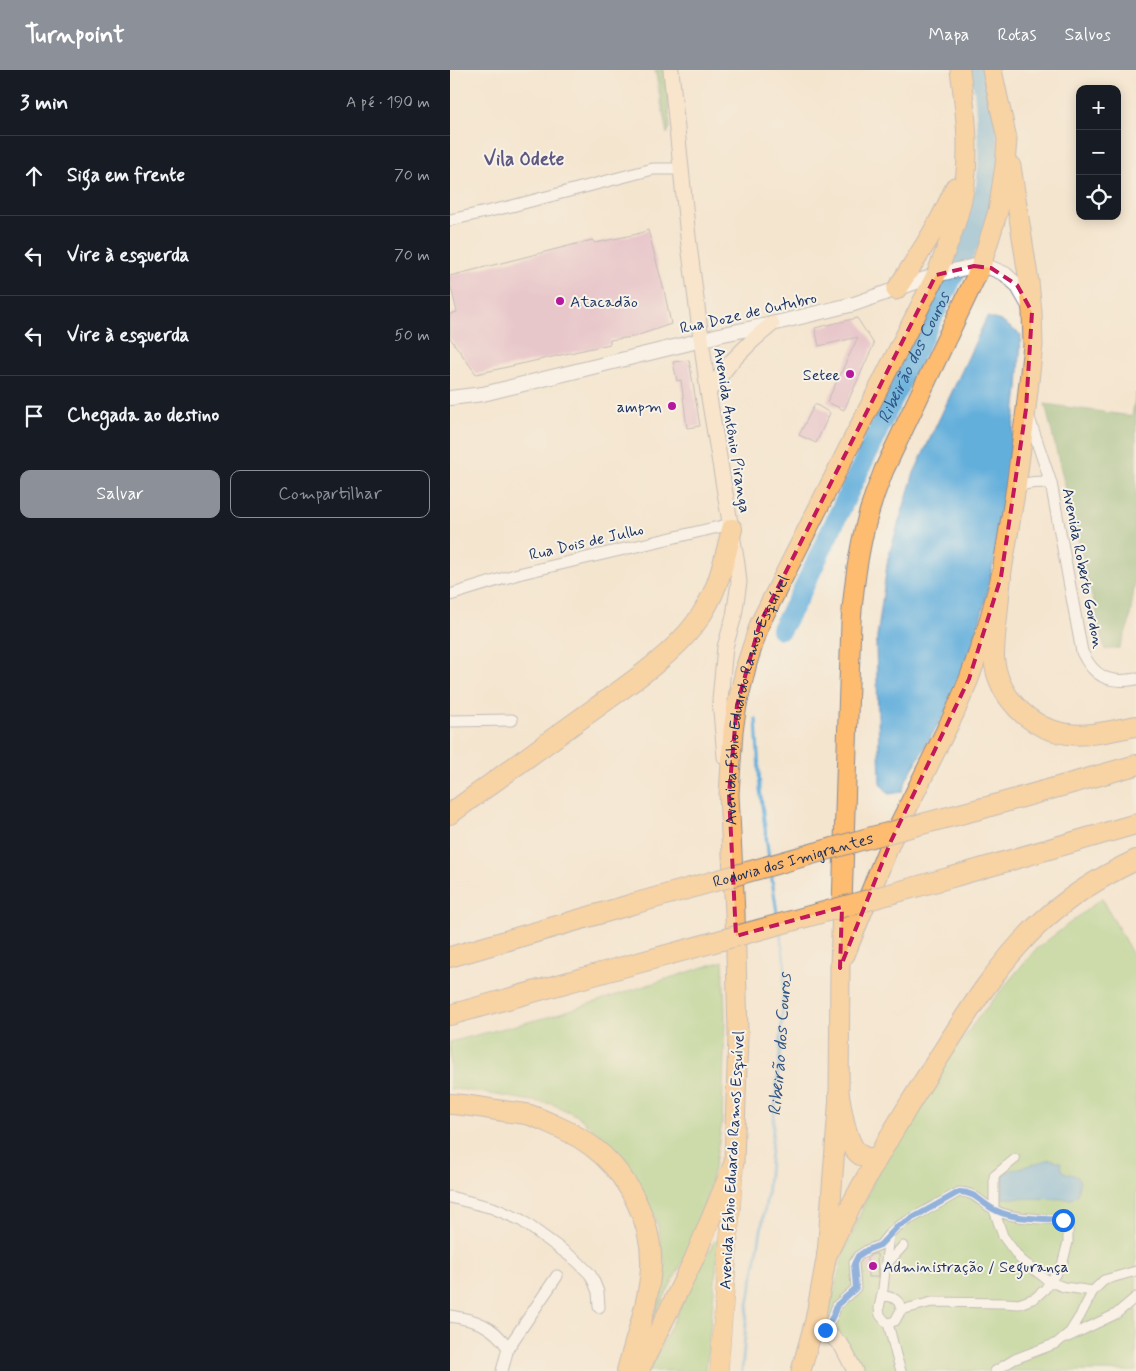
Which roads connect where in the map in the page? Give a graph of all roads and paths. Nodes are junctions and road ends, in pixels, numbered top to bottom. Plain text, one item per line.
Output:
1 (671, 70) edge
2 (960, 70) edge
3 (992, 70) edge
4 (1007, 139) junction
5 (967, 158) junction
6 (681, 169) junction
7 (450, 220) edge
8 (978, 266) junction
9 (940, 274) junction
10 (896, 290) junction
11 (1032, 312) junction
12 (772, 324) junction
13 (702, 340) junction
14 (708, 392) junction
15 (450, 398) edge
16 (1026, 408) junction
17 (1051, 483) junction
18 (1016, 486) junction
19 (731, 527) junction
20 (1001, 577) junction
21 (450, 595) edge
22 (1136, 679) edge
23 (512, 720) dead end
24 (453, 722) edge
25 (1136, 726) edge
26 (1136, 764) edge
27 (729, 794) junction
28 (450, 814) edge
29 (1136, 824) edge
30 (1136, 860) edge
31 (450, 957) edge
32 (840, 968) junction
33 (450, 1015) edge
34 (839, 1094) junction
35 (450, 1104) edge
36 (505, 1112) junction
37 (450, 1119) edge
38 (878, 1158) junction
39 (1015, 1159) dead end
40 (734, 1163) junction
41 (450, 1196) edge
42 (994, 1210) junction
43 (888, 1234) junction
44 (903, 1246) dead end
45 (827, 1254) junction
46 (884, 1267) junction
47 (1136, 1271) edge
48 (557, 1276) dead end
49 (1050, 1282) junction
50 (1093, 1290) junction
51 (1136, 1295) edge
52 (881, 1296) junction
53 (599, 1307) dead end
54 (901, 1310) junction
55 (450, 1316) edge
56 (888, 1323) junction
57 (820, 1325) junction
58 (1057, 1343) junction
59 (508, 1348) junction
60 (502, 1371) edge
61 (627, 1371) edge
62 (639, 1371) edge
63 (719, 1371) edge
64 (801, 1371) edge
65 (855, 1371) edge
66 (901, 1371) edge
67 (995, 1371) edge

1 - 6 main road, Avenida Antônio Piranga
2 - 5 highway, Avenida Fábio Eduardo Ramos Esquível
3 - 4 highway
4 - 8 highway
4 - 11 highway
5 - 9 highway, Avenida Fábio Eduardo Ramos Esquível
5 - 10 highway
6 - 7 street
6 - 13 main road, Avenida Antônio Piranga
8 - 9 street, Rua Doze de Outubro
8 - 11 street
8 - 32 highway
9 - 10 street, Rua Doze de Outubro
9 - 27 highway, Avenida Fábio Eduardo Ramos Esquível
10 - 12 street, Rua Doze de Outubro
11 - 16 highway
12 - 13 street, Rua Doze de Outubro
12 - 14 main road
13 - 14 main road, Avenida Antônio Piranga
13 - 15 street, Rua Doze de Outubro
14 - 19 main road, Avenida Antônio Piranga
16 - 17 street, Avenida Roberto Gordon
16 - 18 highway
17 - 18 street, Avenida Roberto Gordon
17 - 22 street, Avenida Roberto Gordon
18 - 20 highway
19 - 21 street, Rua Dois de Julho
19 - 27 main road, Avenida Antônio Piranga
19 - 28 highway
20 - 25 highway
20 - 32 highway
23 - 24 street
26 - 31 highway, Rodovia dos Imigrantes, bridge
27 - 40 highway, Avenida Fábio Eduardo Ramos Esquível
29 - 33 highway, bridge
30 - 38 highway
32 - 34 highway
34 - 38 highway
34 - 45 highway
35 - 36 highway
36 - 37 highway
36 - 61 highway
38 - 45 highway
39 - 42 street
40 - 62 highway
40 - 63 main road, Avenida Fábio Eduardo Ramos Esquível
41 - 53 street
42 - 43 street
42 - 49 street
42 - 49 street
43 - 46 street
43 - 57 street
44 - 46 street
45 - 57 highway
46 - 52 street
47 - 50 street
48 - 59 street
49 - 50 street
49 - 54 street
50 - 58 street
51 - 58 street
52 - 54 street
52 - 56 street
54 - 56 street
55 - 59 street
56 - 66 street
57 - 64 highway
57 - 65 main road
58 - 67 street
59 - 60 street

